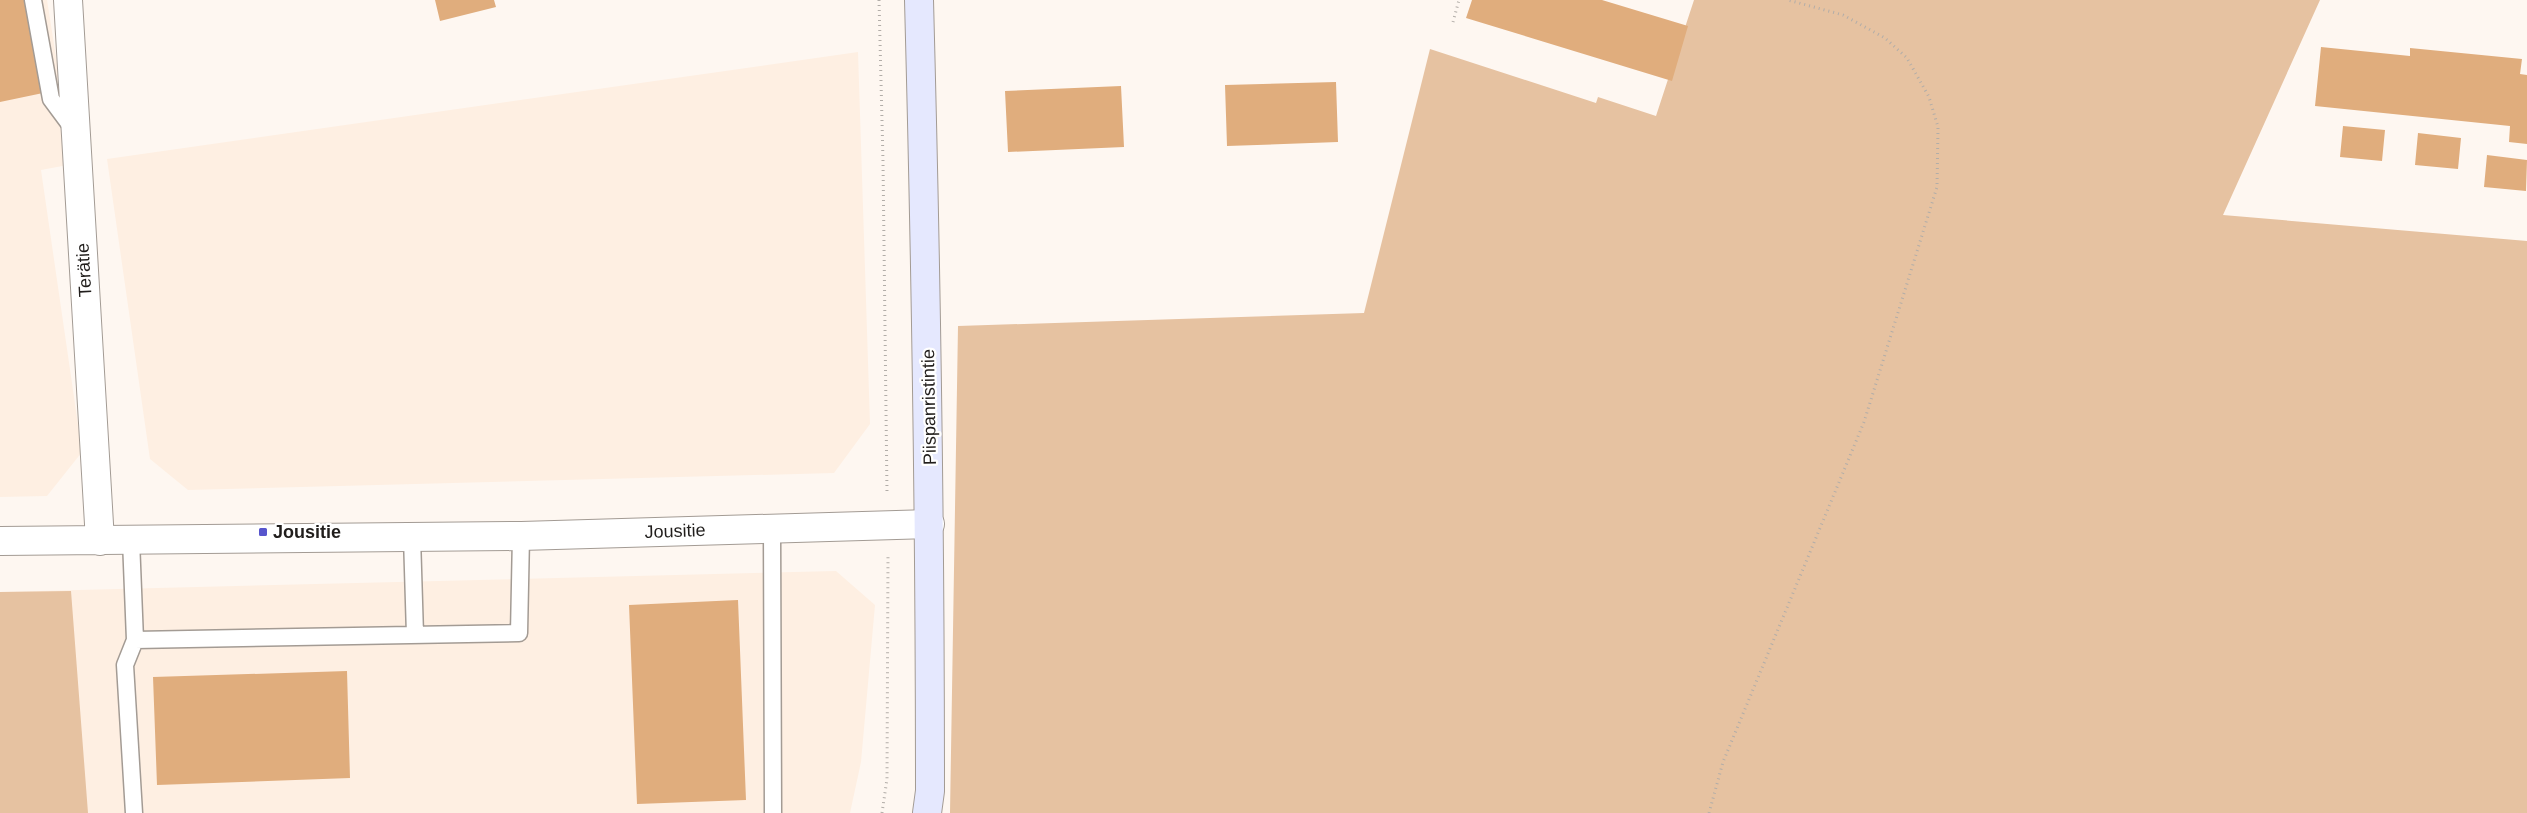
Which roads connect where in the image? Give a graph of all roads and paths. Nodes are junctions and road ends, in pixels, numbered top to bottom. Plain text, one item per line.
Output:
1 (33, 0) edge
2 (68, 0) edge
3 (879, 0) edge
4 (920, 0) edge
5 (1459, 0) edge
6 (1788, 0) edge
7 (1453, 22) dead end
8 (76, 132) junction
9 (888, 524) junction
10 (930, 524) junction
11 (772, 527) junction
12 (521, 536) junction
13 (412, 537) junction
14 (131, 540) junction
15 (0, 541) edge
16 (100, 541) junction
17 (415, 635) junction
18 (135, 640) junction
19 (134, 813) edge
20 (773, 813) edge
21 (882, 813) edge
22 (927, 813) edge
23 (1709, 813) edge

1 - 8 lane
2 - 8 street, Terätie
3 - 9 path
4 - 10 street, Piispanristintie
5 - 7 path
6 - 23 path
8 - 16 street, Terätie
9 - 10 street, Jousitie
9 - 11 street, Jousitie
9 - 21 path
10 - 22 street, Piispanristintie
11 - 12 street, Jousitie
11 - 20 lane
12 - 13 street, Jousitie
12 - 17 lane
13 - 14 street, Jousitie
13 - 17 lane
14 - 16 street, Jousitie
14 - 18 lane
15 - 16 street, Jousitie
17 - 18 lane
18 - 19 lane

